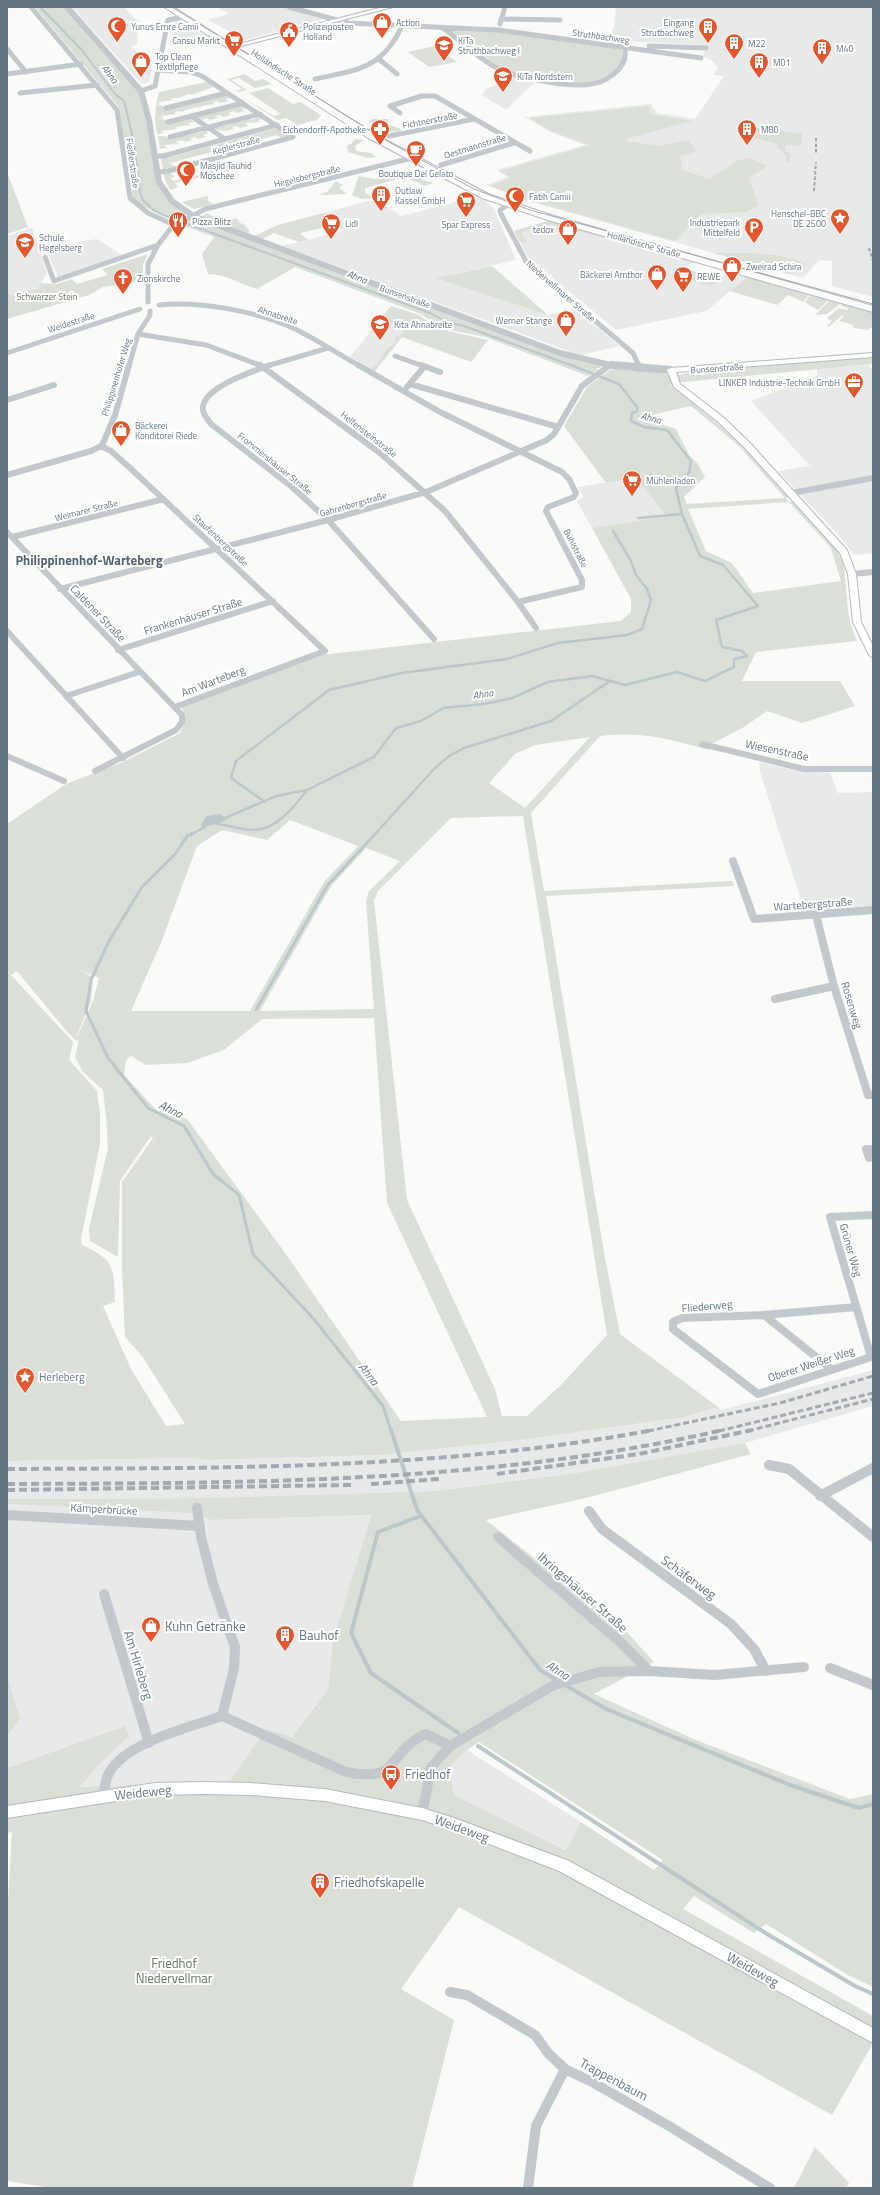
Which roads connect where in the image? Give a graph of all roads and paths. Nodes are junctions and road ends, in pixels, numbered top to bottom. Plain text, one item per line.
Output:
1 (31, 7) edge
2 (67, 7) edge
3 (168, 7) edge
4 (180, 7) edge
5 (289, 7) edge
6 (390, 7) edge
7 (505, 7) edge
8 (364, 13) junction
9 (183, 17) junction
10 (501, 19) junction
11 (340, 20) junction
12 (560, 20) dead end
13 (372, 23) junction
14 (387, 25) junction
15 (402, 26) junction
16 (443, 28) junction
17 (498, 30) junction
18 (624, 46) junction
19 (238, 47) junction
20 (706, 48) dead end
21 (7, 49) edge
22 (701, 58) dead end
23 (380, 60) junction
24 (81, 64) junction
25 (159, 70) junction
26 (26, 72) junction
27 (7, 74) edge
28 (397, 74) dead end
29 (315, 79) dead end
30 (97, 85) junction
31 (141, 91) junction
32 (20, 93) dead end
33 (227, 93) junction
34 (243, 103) junction
35 (166, 108) dead end
36 (400, 113) dead end
37 (260, 114) junction
38 (191, 116) junction
39 (474, 119) junction
40 (168, 122) dead end
41 (277, 125) junction
42 (207, 128) junction
43 (389, 136) junction
44 (372, 137) junction
45 (170, 138) dead end
46 (225, 139) junction
47 (514, 143) junction
48 (530, 151) dead end
49 (154, 156) junction
50 (412, 158) junction
51 (438, 163) junction
52 (422, 164) junction
53 (157, 172) junction
54 (508, 205) junction
55 (189, 216) junction
56 (176, 224) junction
57 (158, 245) junction
58 (44, 257) dead end
59 (148, 302) junction
60 (873, 303) edge
61 (159, 305) junction
62 (140, 309) junction
63 (873, 309) edge
64 (150, 311) junction
65 (138, 334) junction
66 (328, 348) junction
67 (7, 353) edge
68 (873, 355) edge
69 (395, 356) dead end
70 (610, 365) junction
71 (424, 367) junction
72 (266, 368) junction
73 (640, 368) junction
74 (672, 370) junction
75 (440, 372) dead end
76 (410, 384) junction
77 (54, 385) dead end
78 (402, 390) junction
79 (7, 400) edge
80 (558, 427) junction
81 (101, 446) junction
82 (522, 452) junction
83 (7, 475) edge
84 (873, 478) edge
85 (426, 492) junction
86 (792, 493) junction
87 (574, 497) joint
88 (164, 499) junction
89 (328, 520) junction
90 (7, 532) edge
91 (12, 537) junction
92 (216, 549) junction
93 (873, 572) edge
94 (852, 574) junction
95 (60, 589) junction
96 (273, 601) junction
97 (518, 602) junction
98 (536, 628) dead end
99 (7, 631) edge
100 (434, 639) dead end
101 (870, 644) edge
102 (118, 650) junction
103 (325, 651) joint
104 (873, 655) edge
105 (139, 672) junction
106 (66, 696) junction
107 (175, 707) junction
108 (702, 744) dead end
109 (7, 756) edge
110 (122, 758) junction
111 (873, 769) edge
112 (95, 771) dead end
113 (64, 782) dead end
114 (733, 861) dead end
115 (873, 910) edge
116 (816, 915) junction
117 (834, 986) junction
118 (774, 999) dead end
119 (873, 1095) edge
120 (873, 1149) edge
121 (869, 1158) dead end
122 (873, 1215) edge
123 (856, 1307) junction
124 (764, 1315) junction
125 (871, 1357) joint
126 (831, 1369) junction
127 (758, 1394) joint
128 (769, 1465) dead end
129 (873, 1468) edge
130 (820, 1496) junction
131 (197, 1508) dead end
132 (589, 1511) dead end
133 (7, 1515) edge
134 (200, 1526) junction
135 (498, 1537) dead end
136 (873, 1537) edge
137 (104, 1594) dead end
138 (804, 1667) dead end
139 (830, 1668) dead end
140 (648, 1671) junction
141 (766, 1671) junction
142 (873, 1685) edge
143 (222, 1716) junction
144 (149, 1742) junction
145 (450, 1746) junction
146 (103, 1797) junction
147 (7, 1812) edge
148 (422, 1814) junction
149 (450, 1992) dead end
150 (873, 2036) edge
151 (565, 2069) junction
152 (528, 2188) edge
153 (770, 2188) edge

1 - 24 street, Fiedlerstraße
2 - 31 street
3 - 9 main road, Holländische Straße
4 - 19 main road, Holländische Straße
5 - 11 street, Struthbachweg
6 - 8 main road
7 - 10 street
8 - 11 main road
8 - 13 street
9 - 19 main road, Holländische Straße
9 - 25 street
10 - 12 street, Struthbachweg
10 - 17 street
11 - 13 street, Struthbachweg
11 - 14 street, Struthbachweg
11 - 19 main road
13 - 14 street, Struthbachweg
14 - 15 street, Struthbachweg
15 - 16 street, Struthbachweg
15 - 23 street
16 - 17 street, Struthbachweg
16 - 18 street
17 - 18 street, Struthbachweg
18 - 20 street
18 - 22 street, Struthbachweg
19 - 43 main road, Holländische Straße
19 - 44 main road, Holländische Straße
21 - 26 street
23 - 28 street
23 - 29 street
24 - 26 street
24 - 30 street, Fiedlerstraße
25 - 31 street
25 - 33 street
26 - 27 street
30 - 32 street
30 - 56 street, Fiedlerstraße
31 - 49 street, Bunsenstraße
33 - 34 street
33 - 35 street
34 - 37 street
34 - 38 street
36 - 39 street, Fichtnerstraße
37 - 41 street
37 - 42 street
38 - 40 street
38 - 42 street
39 - 43 street, Fichtnerstraße
39 - 47 street, Fichtnerstraße
41 - 46 street
41 - 53 street, Keplerstraße
42 - 45 street
42 - 46 street
43 - 44 main road
43 - 51 main road, Holländische Straße
44 - 50 main road, Holländische Straße
46 - 49 street
47 - 48 street, Fichtnerstraße
47 - 51 street, Oestmannstraße
49 - 53 street, Bunsenstraße
50 - 52 main road, Holländische Straße
50 - 55 street, Hegelsbergstraße
51 - 52 main road
51 - 60 main road, Holländische Straße
52 - 54 main road, Holländische Straße
53 - 55 street, Bunsenstraße
54 - 63 main road, Holländische Straße
54 - 73 street, Niedervellmarer Straße
55 - 56 street, Hegelsbergstraße
55 - 70 street, Bunsenstraße
56 - 57 street, Hegelsbergstraße
57 - 58 street
57 - 59 street
59 - 61 street
59 - 62 street
61 - 64 street
61 - 66 street, Ahnabreite
62 - 64 street
62 - 67 street, Weidestraße
64 - 65 street, Philippinenhöfer Weg
65 - 72 street, Helfensteinstraße
65 - 81 street, Philippinenhöfer Weg
66 - 72 street, Frommershäuser Straße
66 - 78 street, Ahnabreite
68 - 74 main road, Bunsenstraße
69 - 71 street
70 - 73 street, Bunsenstraße
70 - 80 street, Gahrenbergstraße
71 - 75 street
71 - 76 street
72 - 85 street, Helfensteinstraße
72 - 89 street, Frommershäuser Straße
73 - 74 street, Bunsenstraße
74 - 86 main road
76 - 78 street
76 - 80 street
77 - 79 street
78 - 82 street, Ahnabreite
80 - 82 street, Gahrenbergstraße
81 - 83 street
81 - 88 street, Staufenbergstraße
82 - 85 street, Gahrenbergstraße
82 - 87 street, Ahnabreite
84 - 86 street
85 - 89 street, Gahrenbergstraße
85 - 97 street, Helfensteinstraße
86 - 94 main road
87 - 97 street, Bühlstraße
88 - 91 street, Weimarer Straße
88 - 92 street, Staufenbergstraße
89 - 92 street, Gahrenbergstraße
89 - 100 street, Frommershäuser Straße
90 - 91 street, Caldener Straße
91 - 95 street, Caldener Straße
92 - 95 street, Gahrenbergstraße
92 - 96 street, Staufenbergstraße
93 - 94 street
94 - 101 main road
95 - 102 street, Caldener Straße
96 - 102 street, Frankenhäuser Straße
96 - 103 street, Staufenbergstraße
97 - 98 street, Helfensteinstraße
99 - 106 street
101 - 104 main road
102 - 105 street, Caldener Straße
103 - 107 street, Am Warteberg
105 - 106 street
105 - 107 street, Caldener Straße
106 - 110 street
107 - 110 street, Am Warteberg
108 - 111 street, Wiesenstraße
109 - 113 street
110 - 112 street, Am Warteberg
114 - 116 street, Wartebergstraße
115 - 116 street, Wartebergstraße
116 - 117 street, Rosenweg
117 - 118 street
117 - 119 street, Rosenweg
120 - 121 street
122 - 123 street, Grüner Weg
123 - 124 street, Fliederweg
123 - 125 street, Grüner Weg
124 - 126 street
124 - 127 street, Fliederweg
125 - 126 street, Oberer Weißer Weg
126 - 127 street, Oberer Weißer Weg
128 - 130 street
129 - 130 street
130 - 136 street
131 - 134 street
132 - 141 street, Schäferweg
133 - 134 street, Kämperbrücke
134 - 143 street
135 - 140 street, Ihringshäuser Straße
137 - 144 street, Am Hirleberg
138 - 141 street
139 - 142 street
140 - 141 street
140 - 145 street
143 - 144 street
143 - 145 street
144 - 146 street
145 - 148 street
146 - 147 main road, Weideweg
146 - 148 main road, Weideweg
148 - 150 main road, Weideweg
149 - 151 street, Trappenbaum
151 - 152 street
151 - 153 street, Trappenbaum

